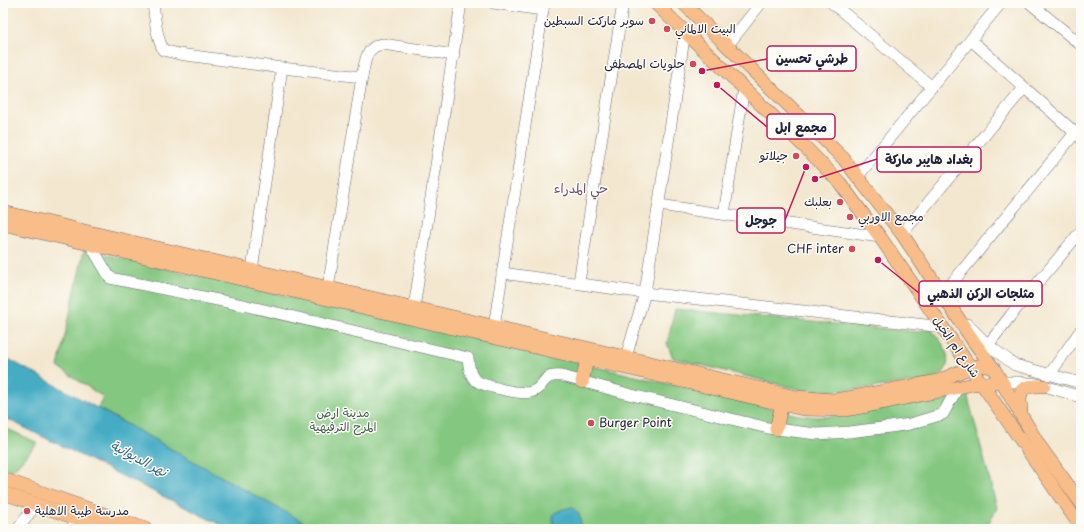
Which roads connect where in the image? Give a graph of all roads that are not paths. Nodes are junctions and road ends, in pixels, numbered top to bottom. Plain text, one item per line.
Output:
1 (153, 3) edge
2 (461, 3) edge
3 (493, 3) edge
4 (623, 3) edge
5 (655, 3) edge
6 (683, 3) edge
7 (761, 3) edge
8 (832, 3) edge
9 (1030, 3) edge
10 (996, 5) edge
11 (544, 6) edge
12 (685, 32) junction
13 (970, 40) junction
14 (1081, 45) edge
15 (727, 46) junction
16 (454, 54) junction
17 (282, 68) junction
18 (362, 77) junction
19 (932, 87) junction
20 (744, 88) junction
21 (1024, 88) junction
22 (1078, 135) edge
23 (858, 176) junction
24 (659, 205) junction
25 (3, 212) edge
26 (724, 214) junction
27 (3, 224) edge
28 (1081, 231) edge
29 (902, 234) junction
30 (880, 237) junction
31 (90, 244) junction
32 (252, 270) junction
33 (502, 273) junction
34 (580, 282) junction
35 (328, 288) junction
36 (645, 293) junction
37 (943, 294) junction
38 (414, 308) junction
39 (952, 309) junction
40 (494, 327) junction
41 (943, 327) junction
42 (1081, 330) edge
43 (953, 342) junction
44 (988, 345) junction
45 (626, 357) junction
46 (587, 358) junction
47 (971, 367) junction
48 (994, 368) junction
49 (944, 379) junction
50 (1047, 380) junction
51 (582, 382) junction
52 (1002, 382) junction
53 (981, 383) junction
54 (1081, 384) edge
55 (962, 386) junction
56 (990, 397) junction
57 (1081, 397) edge
58 (782, 404) junction
59 (1022, 417) junction
60 (776, 429) junction
61 (3, 479) edge
62 (3, 493) edge
63 (1081, 503) edge
64 (36, 504) junction
65 (74, 524) edge
66 (1081, 527) edge
67 (18, 529) edge
68 (108, 529) edge
69 (146, 529) edge

1 - 17 street
2 - 16 street
3 - 11 street
4 - 34 street
5 - 12 main road, شارع ام الخيل
6 - 15 main road, شارع ام الخيل
7 - 15 street
8 - 19 street
9 - 14 street
10 - 13 street
11 - 33 street
12 - 20 main road, شارع ام الخيل
12 - 24 street
13 - 19 street
13 - 21 street
15 - 23 main road, شارع ام الخيل
16 - 18 street
16 - 38 street
17 - 18 street
17 - 32 street
18 - 35 street
19 - 23 street
20 - 26 street
20 - 30 main road, شارع ام الخيل
21 - 22 street
21 - 29 street
22 - 37 street
23 - 29 main road, شارع ام الخيل
24 - 26 street
24 - 36 street
25 - 32 main road
26 - 30 street
27 - 31 main road
28 - 44 street
29 - 37 main road, شارع ام الخيل
30 - 41 main road, شارع ام الخيل
31 - 46 main road
31 - 51 street
32 - 35 main road
33 - 34 street
33 - 40 street
34 - 36 street
35 - 38 main road
36 - 41 street
36 - 45 street
37 - 39 main road, شارع ام الخيل
38 - 40 main road
39 - 44 street
39 - 48 main road, شارع ام الخيل
40 - 45 main road
41 - 43 main road, شارع ام الخيل
42 - 50 street
43 - 47 main road, شارع ام الخيل
43 - 49 main road
44 - 50 street
45 - 49 main road
46 - 51 main road
46 - 58 main road
47 - 48 main road
47 - 49 main road
47 - 53 main road, شارع ام الخيل
48 - 52 main road, شارع ام الخيل
50 - 52 street
50 - 54 street
50 - 57 street
50 - 59 main road
51 - 60 street
52 - 53 main road
52 - 59 main road, شارع ام الخيل
53 - 55 main road
53 - 56 main road, شارع ام الخيل
55 - 56 main road
55 - 58 main road
55 - 60 street
56 - 66 main road, شارع ام الخيل
58 - 60 main road
59 - 63 main road, شارع ام الخيل
61 - 69 main road
62 - 64 main road
64 - 65 main road
64 - 67 street
65 - 68 main road

